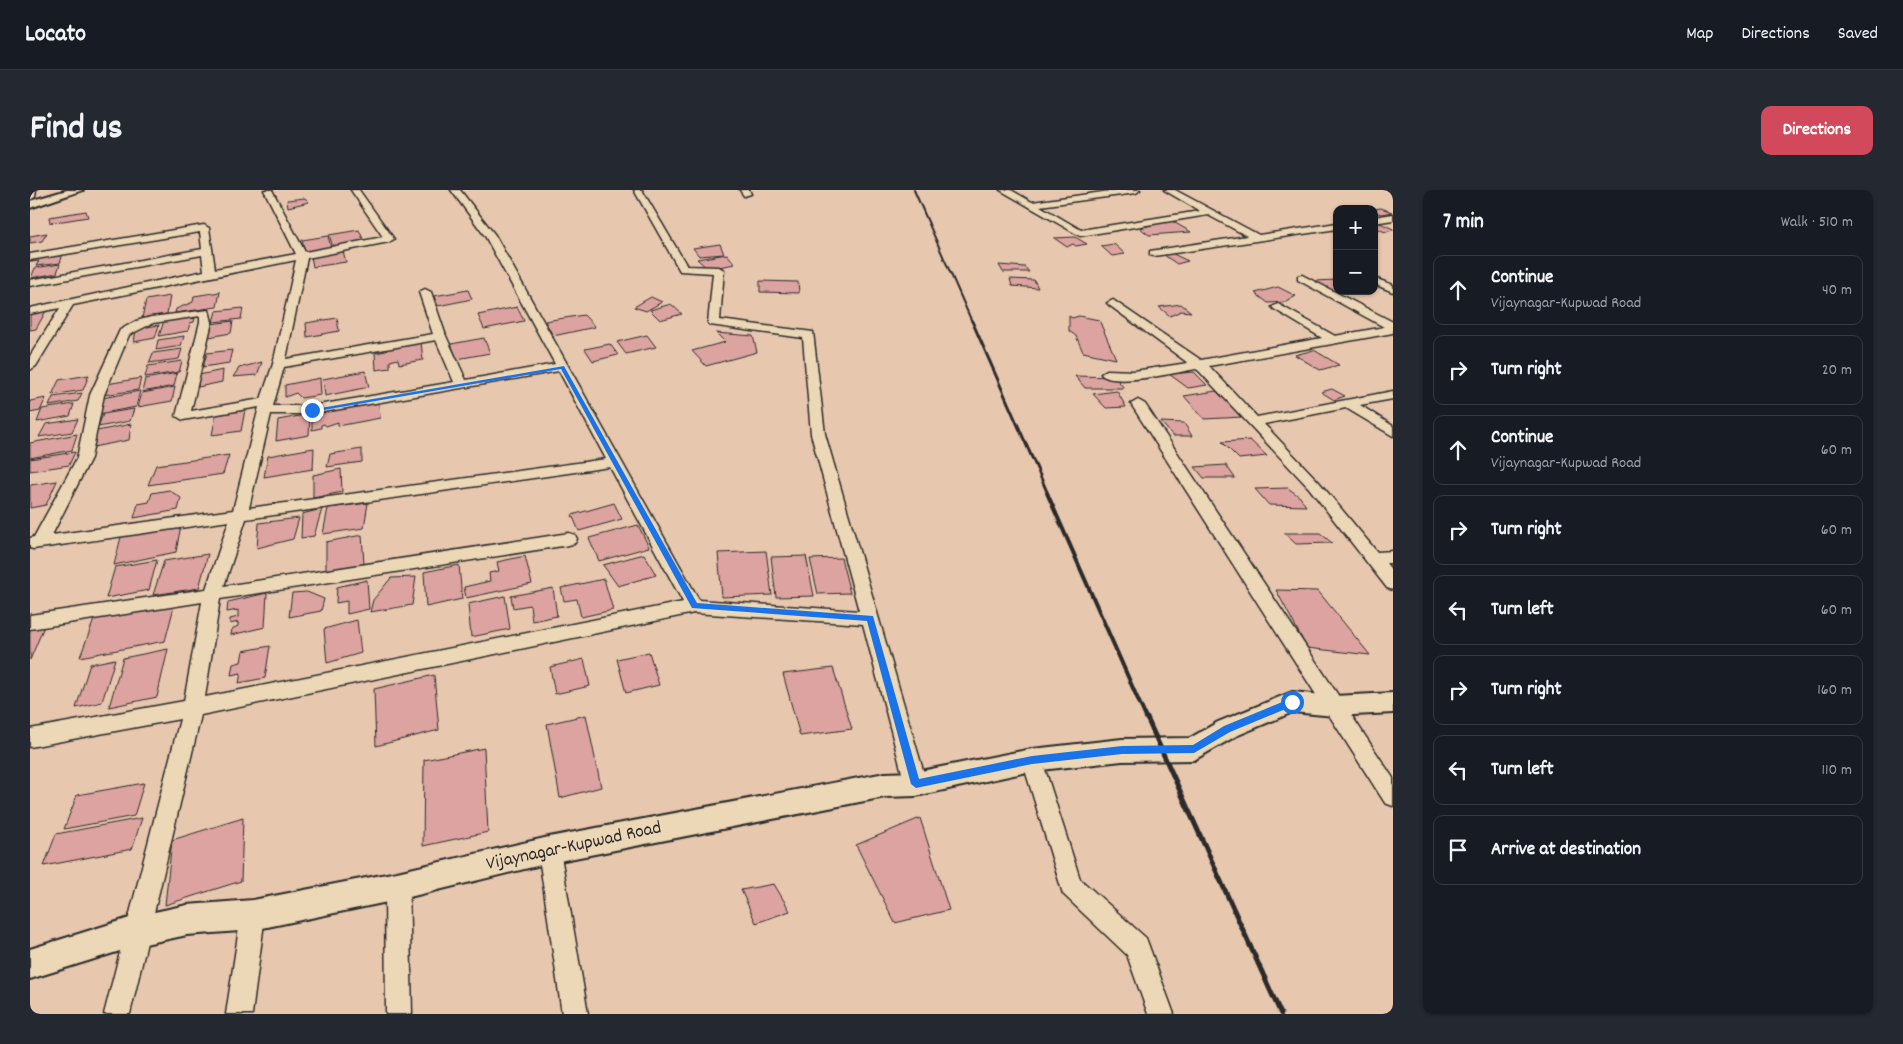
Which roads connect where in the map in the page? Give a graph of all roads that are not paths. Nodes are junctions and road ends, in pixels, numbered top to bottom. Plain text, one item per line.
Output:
1 (32, 190) edge
2 (78, 190) edge
3 (268, 190) edge
4 (355, 190) edge
5 (455, 190) edge
6 (638, 190) edge
7 (1004, 190) edge
8 (1136, 190) edge
9 (1168, 190) edge
10 (30, 197) edge
11 (30, 205) edge
12 (1031, 205) junction
13 (1210, 212) junction
14 (1393, 218) edge
15 (1378, 220) edge
16 (1333, 227) edge
17 (1256, 237) junction
18 (207, 250) junction
19 (1154, 253) dead end
20 (302, 256) junction
21 (30, 257) edge
22 (210, 273) junction
23 (1302, 278) dead end
24 (1378, 282) edge
25 (30, 283) edge
26 (1393, 289) edge
27 (424, 292) dead end
28 (1114, 302) dead end
29 (68, 304) junction
30 (1278, 307) dead end
31 (30, 310) edge
32 (1393, 328) edge
33 (440, 336) junction
34 (1333, 340) junction
35 (279, 364) junction
36 (1198, 364) junction
37 (30, 366) edge
38 (562, 367) junction
39 (1106, 374) dead end
40 (461, 384) junction
41 (1393, 395) edge
42 (1138, 404) dead end
43 (1349, 404) junction
44 (266, 406) junction
45 (1254, 422) junction
46 (1393, 432) edge
47 (615, 462) junction
48 (240, 513) junction
49 (569, 539) dead end
50 (35, 543) edge
51 (1393, 557) edge
52 (1372, 558) junction
53 (1393, 584) edge
54 (212, 595) junction
55 (694, 606) junction
56 (870, 618) junction
57 (30, 622) edge
58 (1393, 703) edge
59 (1334, 706) junction
60 (193, 708) junction
61 (30, 738) edge
62 (1032, 760) junction
63 (916, 784) junction
64 (1393, 796) edge
65 (549, 850) junction
66 (397, 886) junction
67 (253, 915) junction
68 (136, 931) junction
69 (30, 964) edge
70 (117, 1014) edge
71 (239, 1014) edge
72 (399, 1014) edge
73 (574, 1014) edge
74 (1161, 1014) edge

1 - 10 street
2 - 11 street
3 - 20 street
4 - 20 street
5 - 38 street
6 - 56 street
7 - 12 street
8 - 12 street
9 - 13 street
12 - 13 street
13 - 17 street
14 - 15 street
16 - 17 street
17 - 19 street
18 - 21 street
18 - 22 street
18 - 25 street
20 - 22 street
20 - 35 street
22 - 29 street
23 - 32 street
24 - 26 street
27 - 33 street
28 - 36 street
29 - 31 street
29 - 37 street
30 - 34 street
32 - 34 street
33 - 35 street
33 - 40 street
34 - 36 street
35 - 44 street
36 - 39 street
36 - 45 street
38 - 40 street
38 - 47 street
40 - 44 street
41 - 43 street
42 - 59 street
43 - 45 street
43 - 46 street
44 - 48 street
44 - 50 street
45 - 52 street
47 - 48 street
47 - 55 street
48 - 50 street
48 - 54 street
49 - 54 street
51 - 52 street
52 - 53 street
54 - 57 street
54 - 60 street
55 - 56 street
55 - 60 street
56 - 63 street
58 - 59 street
59 - 62 street, Vijaynagar-Kupwad Road
59 - 64 street
60 - 61 street
60 - 68 street
62 - 63 street, Vijaynagar-Kupwad Road
62 - 74 street
63 - 65 street, Vijaynagar-Kupwad Road
65 - 66 street, Vijaynagar-Kupwad Road
65 - 73 street
66 - 67 street, Vijaynagar-Kupwad Road
66 - 72 street
67 - 68 street, Vijaynagar-Kupwad Road
67 - 71 street
68 - 69 street, Vijaynagar-Kupwad Road
68 - 70 street

